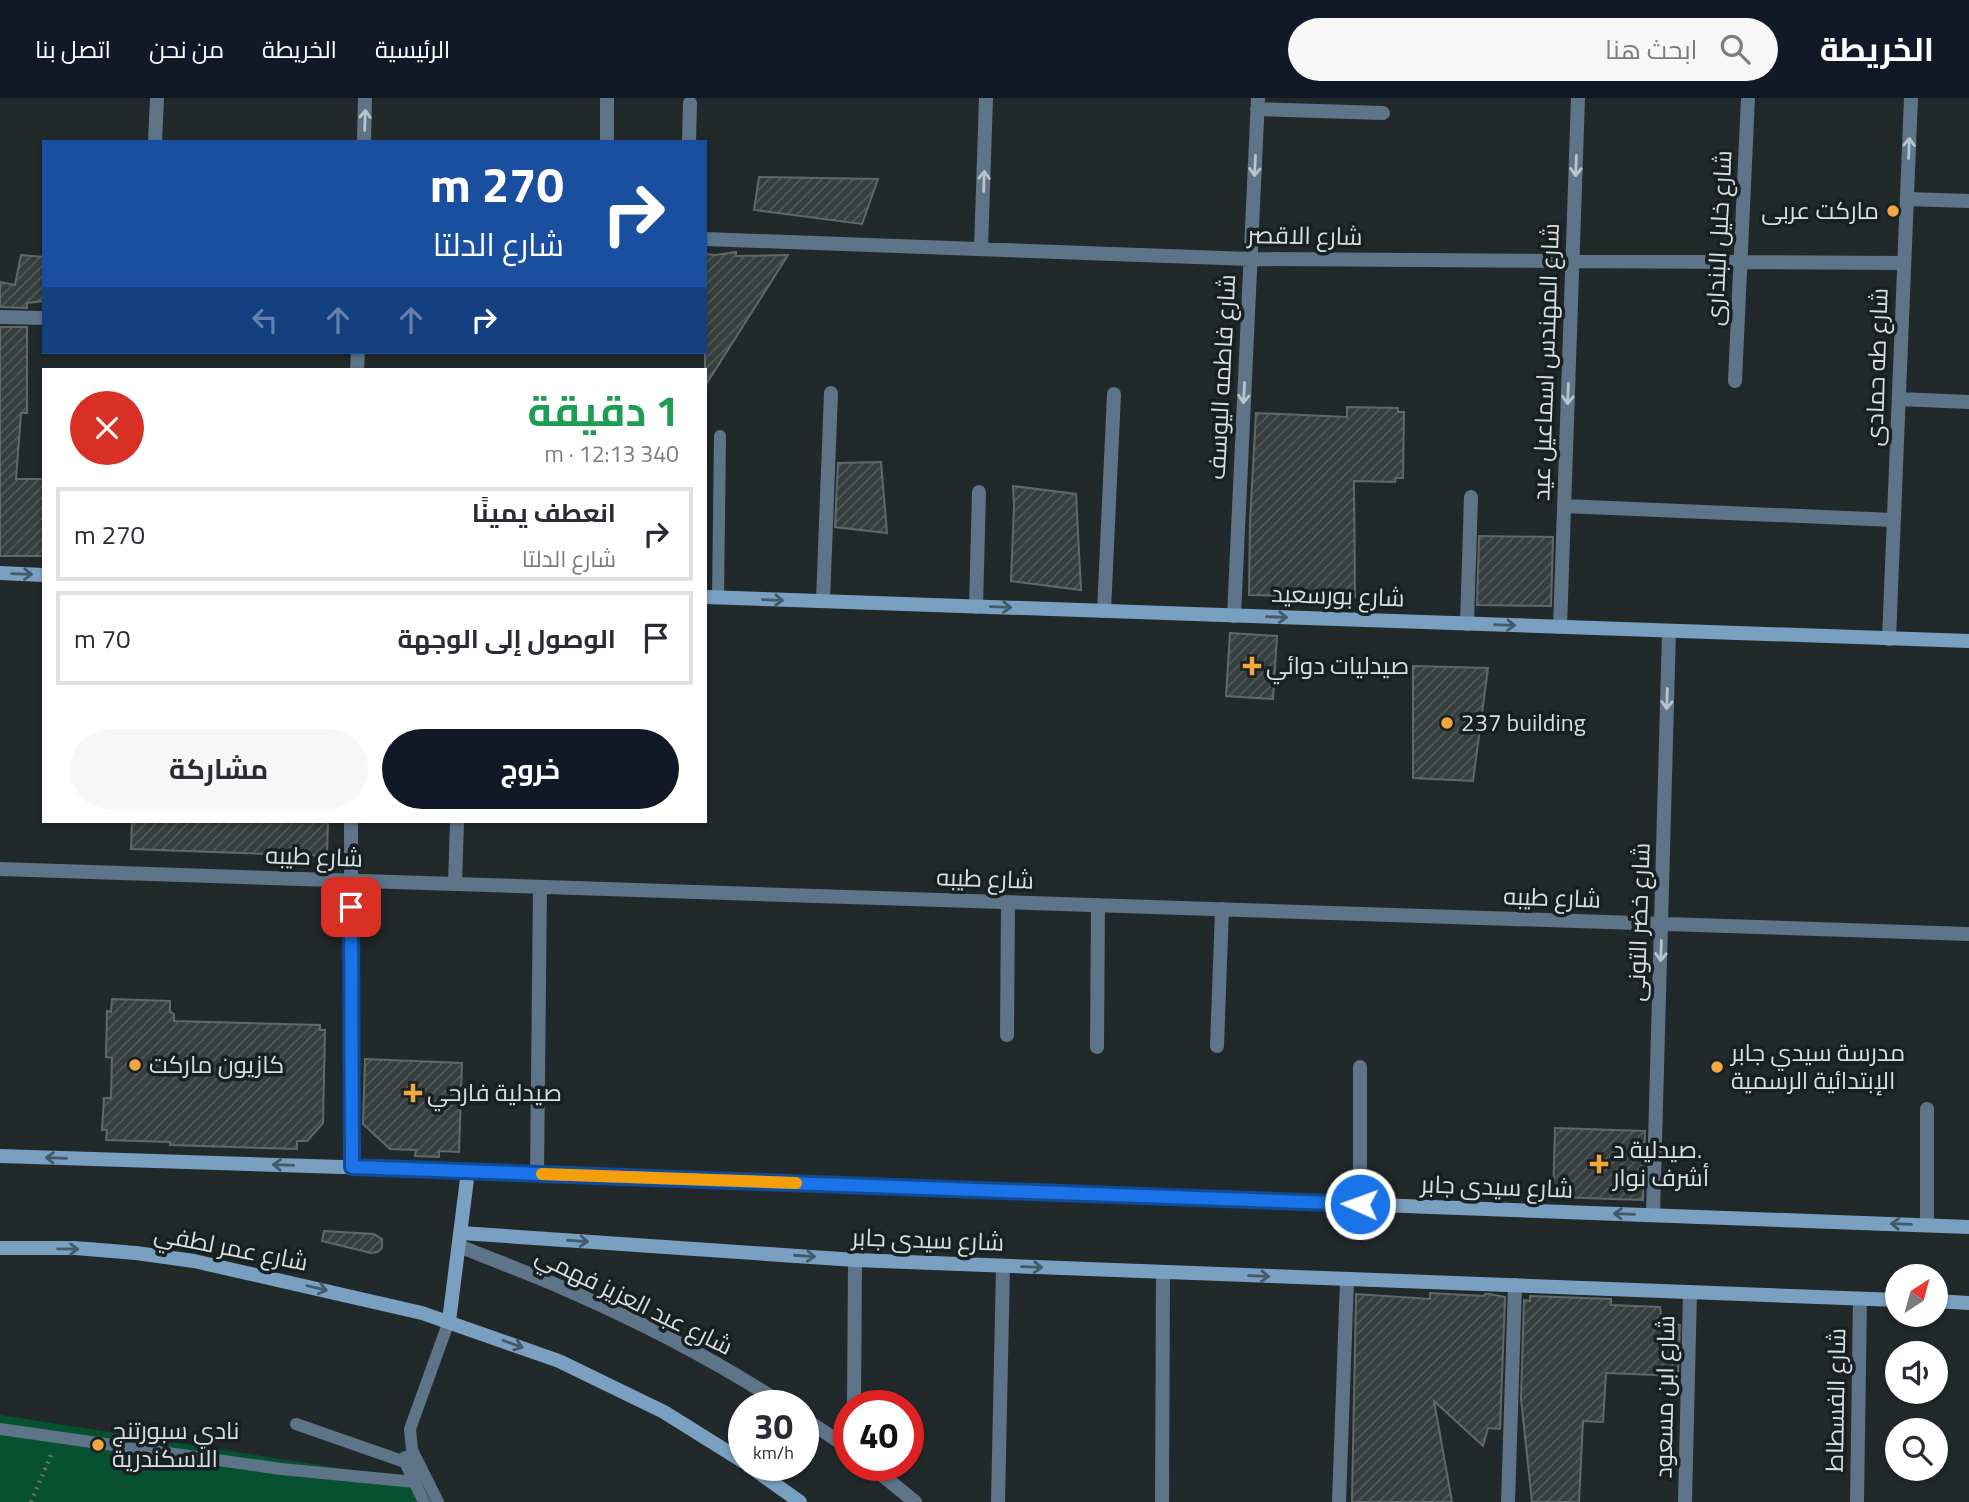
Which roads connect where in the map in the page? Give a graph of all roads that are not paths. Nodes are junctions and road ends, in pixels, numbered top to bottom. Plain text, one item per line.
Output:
1 (157, 98) edge
2 (365, 98) edge
3 (607, 98) edge
4 (986, 98) edge
5 (1578, 98) edge
6 (1748, 98) edge
7 (1911, 98) edge
8 (690, 103) dead end
9 (1258, 103) edge
10 (1383, 113) dead end
11 (155, 140) edge
12 (364, 140) edge
13 (607, 140) edge
14 (690, 140) edge
15 (1907, 198) junction
16 (1969, 201) edge
17 (707, 239) edge
18 (981, 249) junction
19 (1250, 259) junction
20 (1572, 261) junction
21 (1741, 262) junction
22 (1905, 263) junction
23 (0, 317) edge
24 (42, 318) edge
25 (1735, 381) dead end
26 (831, 393) dead end
27 (1114, 394) dead end
28 (1899, 400) junction
29 (1969, 402) edge
30 (720, 436) dead end
31 (979, 492) dead end
32 (1471, 497) dead end
33 (1564, 506) junction
34 (1894, 520) junction
35 (0, 573) edge
36 (42, 575) edge
37 (711, 597) edge
38 (823, 601) junction
39 (976, 607) junction
40 (1104, 611) junction
41 (1234, 615) junction
42 (1467, 624) junction
43 (1560, 627) junction
44 (1669, 631) junction
45 (1889, 639) junction
46 (1969, 641) edge
47 (351, 823) edge
48 (457, 823) edge
49 (0, 869) edge
50 (351, 881) junction
51 (455, 884) junction
52 (540, 887) junction
53 (1008, 903) junction
54 (1098, 905) junction
55 (1222, 909) junction
56 (1661, 924) junction
57 (1969, 934) edge
58 (1007, 1035) dead end
59 (1217, 1046) dead end
60 (1097, 1047) dead end
61 (1360, 1067) dead end
62 (1927, 1109) dead end
63 (0, 1156) edge
64 (352, 1167) junction
65 (468, 1171) junction
66 (537, 1174) junction
67 (1360, 1204) junction
68 (1653, 1215) junction
69 (1927, 1225) junction
70 (1969, 1227) edge
71 (460, 1240) junction
72 (0, 1248) edge
73 (855, 1260) junction
74 (1003, 1266) junction
75 (1163, 1272) junction
76 (1347, 1279) junction
77 (1515, 1286) junction
78 (1690, 1292) junction
79 (1860, 1298) junction
80 (1885, 1299) edge
81 (1948, 1302) edge
82 (1969, 1303) edge
83 (449, 1321) junction
84 (761, 1390) edge
85 (854, 1390) edge
86 (296, 1424) dead end
87 (0, 1429) edge
88 (411, 1429) junction
89 (728, 1452) edge
90 (405, 1462) junction
91 (771, 1481) edge
92 (889, 1481) edge
93 (415, 1482) junction
94 (432, 1500) edge
95 (448, 1502) edge
96 (800, 1502) edge
97 (915, 1502) edge
98 (998, 1502) edge
99 (1162, 1502) edge
100 (1339, 1502) edge
101 (1508, 1502) edge
102 (1685, 1502) edge
103 (1857, 1502) edge

1 - 11 street
12 -> 2 street
3 - 13 street
18 -> 4 street
5 -> 20 street, شارع المهندس اسماعيل عيد
6 - 21 street, شارع خليل البندارى
15 -> 7 street, شارع طه حمادى
8 - 14 street
9 - 10 street
9 -> 19 street, شارع فاطمه اليوسف
15 - 16 street
15 - 22 street, شارع طه حمادى
17 - 18 street, شارع الاقصر
18 - 19 street, شارع الاقصر
19 - 20 street, شارع الاقصر
19 -> 41 street, شارع فاطمه اليوسف
20 - 21 street, شارع الاقصر
20 -> 33 street, شارع المهندس اسماعيل عيد
21 - 22 street, شارع الاقصر
21 - 25 street, شارع خليل البندارى
22 - 28 street, شارع طه حمادى
23 - 24 street
26 - 38 street
27 - 40 street
28 - 29 street
28 - 34 street, شارع طه حمادى
30 - 37 lane
31 - 39 street
32 - 42 street
33 - 34 street
33 - 43 street, شارع المهندس اسماعيل عيد
34 - 45 street, شارع طه حمادى
35 -> 36 street
37 -> 38 street, شارع بورسعيد
38 - 39 street, شارع بورسعيد
39 -> 40 street, شارع بورسعيد
40 - 41 street, شارع بورسعيد
41 -> 42 street, شارع بورسعيد
42 -> 43 street, شارع بورسعيد
43 - 44 street, شارع بورسعيد
44 - 45 street, شارع بورسعيد
44 -> 56 street, شارع خضر التونى
45 - 46 street, شارع بورسعيد
47 - 50 street
48 - 51 street
49 - 50 street, شارع طيبه
50 - 51 street, شارع طيبه
50 - 64 street
51 - 52 street, شارع طيبه
52 - 53 street, شارع طيبه
52 - 66 street
53 - 54 street, شارع طيبه
53 - 58 street
54 - 55 street, شارع طيبه
54 - 60 street
55 - 56 street, شارع طيبه
55 - 59 street
56 - 57 street, شارع طيبه
56 -> 68 street, شارع خضر التونى
61 - 67 street
62 - 69 street
64 -> 63 street
64 - 65 street, شارع سيدى جابر
65 - 66 street, شارع سيدى جابر
65 - 71 street
66 - 67 street, شارع سيدى جابر
68 -> 67 street, شارع سيدى جابر
69 -> 68 street, شارع سيدى جابر
69 - 70 street, شارع سيدى جابر
71 -> 73 street, شارع سيدى جابر
71 - 83 street
71 - 84 street, شارع عبد العزيز فهمي
72 -> 83 street, شارع عمر لطفي
73 - 74 street, شارع سيدى جابر
73 - 85 street
74 -> 75 street, شارع سيدى جابر
74 - 98 street
75 -> 76 street, شارع سيدى جابر
75 - 99 street
76 - 77 street, شارع سيدى جابر
76 - 100 street
77 - 78 street, شارع سيدى جابر
77 - 101 street
78 - 79 street, شارع سيدى جابر
78 - 102 street, شارع ابن مسعود
79 - 80 street, شارع سيدى جابر
79 - 103 street, شارع الفسطاط
81 - 82 street
83 - 88 lane
83 -> 89 street, شارع عمر لطفي
86 - 90 lane
87 - 93 lane
88 - 90 lane
88 - 94 lane
90 - 93 lane
91 - 96 street, شارع عمر لطفي
92 - 97 street
93 - 94 lane
94 - 95 lane

